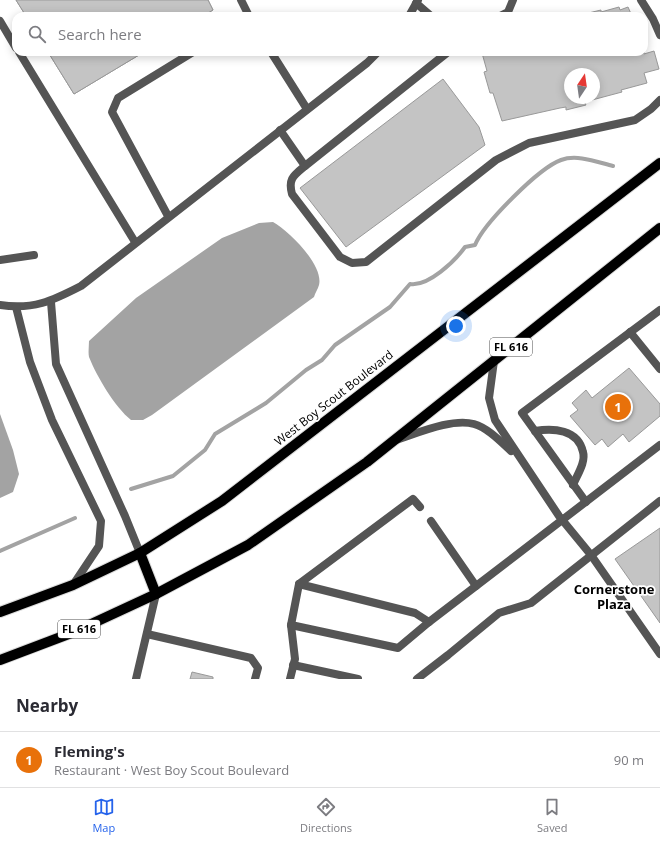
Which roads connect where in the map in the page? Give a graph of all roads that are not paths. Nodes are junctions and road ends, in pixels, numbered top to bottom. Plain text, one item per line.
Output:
1 (241, 0) edge
2 (513, 0) edge
3 (640, 0) edge
4 (417, 1) edge
5 (247, 12) edge
6 (411, 12) edge
7 (427, 12) edge
8 (508, 12) edge
9 (0, 21) edge
10 (660, 35) edge
11 (12, 41) edge
12 (21, 56) edge
13 (186, 56) edge
14 (274, 56) edge
15 (374, 56) edge
16 (443, 56) edge
17 (660, 100) edge
18 (307, 109) junction
19 (280, 130) junction
20 (660, 163) edge
21 (305, 166) junction
22 (168, 216) junction
23 (660, 228) edge
24 (135, 242) junction
25 (34, 255) dead end
26 (0, 260) edge
27 (51, 302) junction
28 (0, 305) edge
29 (16, 307) junction
30 (660, 310) edge
31 (630, 332) junction
32 (494, 360) junction
33 (660, 369) edge
34 (534, 431) junction
35 (393, 441) junction
36 (660, 445) edge
37 (518, 457) junction
38 (573, 484) junction
39 (660, 500) edge
40 (586, 502) junction
41 (420, 507) dead end
42 (563, 520) junction
43 (431, 521) dead end
44 (140, 553) junction
45 (591, 555) junction
46 (299, 584) junction
47 (73, 585) junction
48 (476, 586) junction
49 (156, 594) junction
50 (0, 612) edge
51 (429, 622) junction
52 (291, 625) junction
53 (147, 634) junction
54 (660, 654) edge
55 (0, 660) edge
56 (293, 665) junction
57 (136, 679) edge
58 (255, 679) edge
59 (290, 679) edge
60 (358, 679) edge
61 (417, 679) edge

1 - 5 street
2 - 8 street
3 - 10 street
4 - 6 street
4 - 7 street
9 - 11 street
12 - 24 street
13 - 22 street
14 - 18 street
15 - 18 street
16 - 21 street
17 - 21 street
18 - 19 street
19 - 21 street
19 - 22 street
20 - 44 main road, West Boy Scout Boulevard
22 - 24 street
23 - 32 main road, FL 616
24 - 27 street
25 - 26 street
27 - 29 street
27 - 44 street
28 - 29 street
29 - 47 street
30 - 31 street
31 - 33 street
31 - 34 street
32 - 35 main road, FL 616
32 - 37 street
34 - 38 street
34 - 38 street
35 - 37 street
35 - 49 main road, FL 616
36 - 40 street
37 - 42 street
38 - 40 street
39 - 45 street
40 - 42 street
41 - 46 street
42 - 45 street
42 - 48 street
43 - 48 street
44 - 47 main road, West Boy Scout Boulevard
44 - 49 main road
45 - 54 street
45 - 61 street
46 - 51 street
46 - 52 street
47 - 50 main road, West Boy Scout Boulevard
48 - 51 street
49 - 53 street
49 - 55 main road, FL 616
51 - 52 street
52 - 56 street
53 - 57 street
53 - 58 street
56 - 59 street
56 - 60 street

